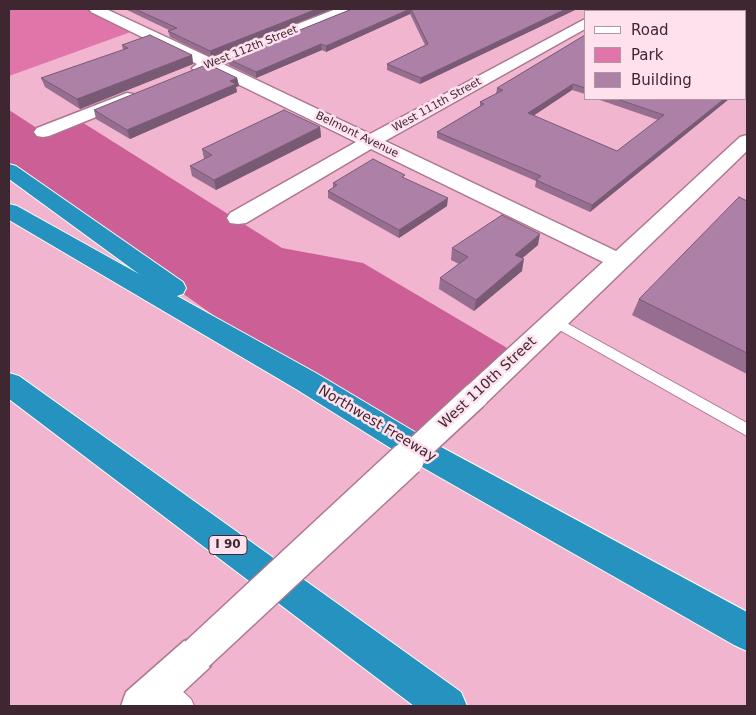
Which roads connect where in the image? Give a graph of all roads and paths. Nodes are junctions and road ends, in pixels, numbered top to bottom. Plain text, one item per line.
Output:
1 (96, 9) edge
2 (348, 9) edge
3 (584, 24) edge
4 (210, 64) junction
5 (188, 72) edge
6 (145, 90) edge
7 (43, 132) dead end
8 (747, 141) edge
9 (371, 142) junction
10 (9, 170) edge
11 (9, 211) edge
12 (238, 218) dead end
13 (619, 261) junction
14 (554, 321) junction
15 (306, 381) junction
16 (9, 384) edge
17 (747, 430) edge
18 (747, 632) edge
19 (162, 700) edge
20 (447, 706) edge

1 - 4 street, Belmont Avenue
2 - 4 street, West 112th Street
3 - 9 street, West 111th Street
4 - 5 street, West 112th Street
4 - 9 street, Belmont Avenue
6 - 7 street
8 - 13 street, West 110th Street
9 - 12 street, West 111th Street
9 - 13 street, Belmont Avenue
10 - 15 highway
11 - 15 highway, Northwest Freeway
13 - 14 street, West 110th Street
14 - 17 lane
14 - 19 street, West 110th Street, bridge
15 - 18 highway, Northwest Freeway
16 - 20 highway, I 90

